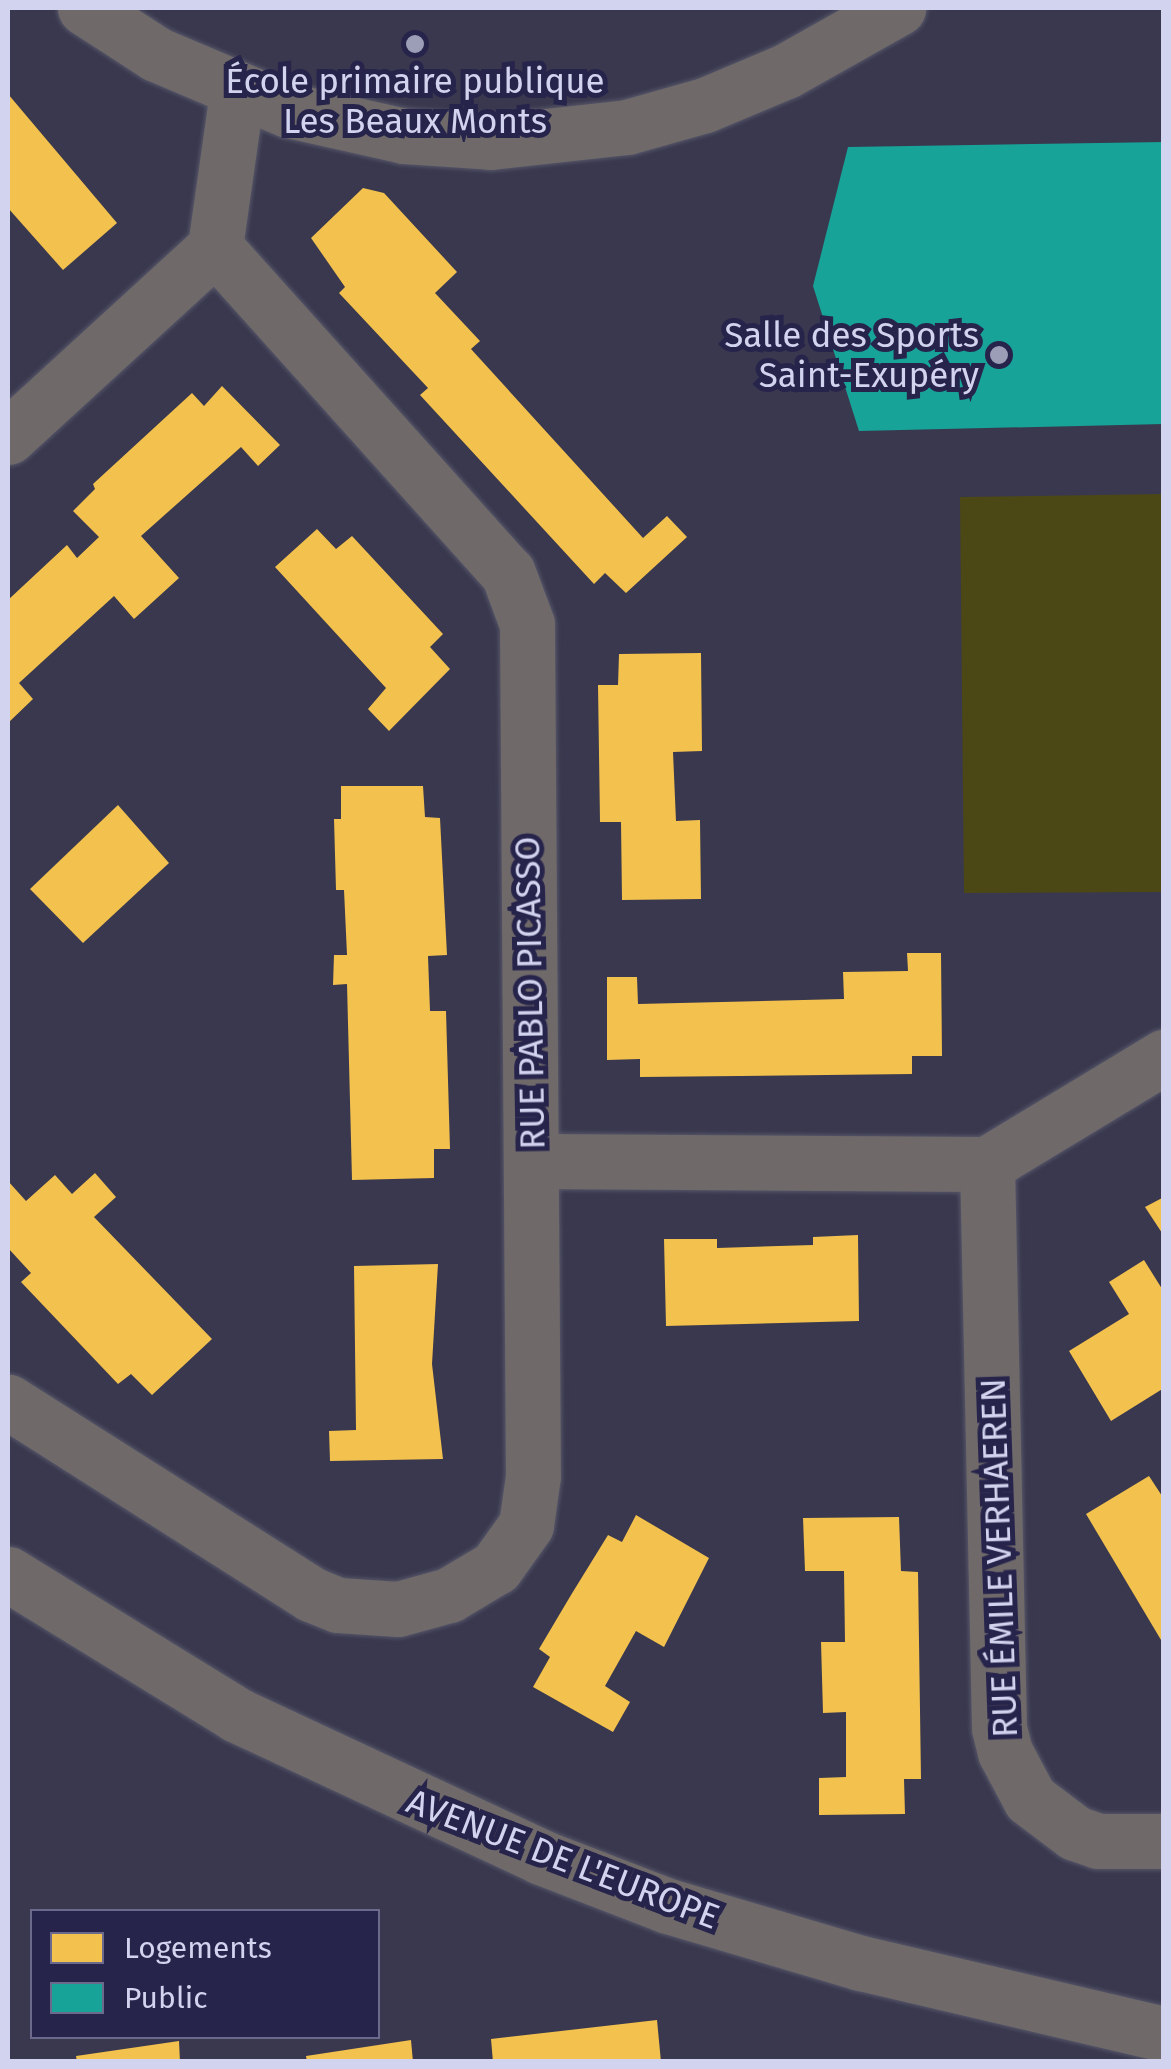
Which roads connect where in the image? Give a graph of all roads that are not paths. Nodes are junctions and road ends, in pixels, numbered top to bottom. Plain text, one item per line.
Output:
1 (85, 8) edge
2 (898, 8) edge
3 (237, 92) junction
4 (215, 247) junction
5 (8, 437) edge
6 (1164, 1057) edge
7 (532, 1161) junction
8 (987, 1164) junction
9 (8, 1402) edge
10 (8, 1574) edge
11 (1164, 1841) edge
12 (1150, 2042) edge

1 - 3 street
2 - 3 street
3 - 4 street
4 - 5 street
4 - 7 street, RUE PABLO PICASSO
6 - 8 street
7 - 8 street
7 - 9 street, RUE PABLO PICASSO
8 - 11 street, RUE ÉMILE VERHAEREN
10 - 12 street, AVENUE DE L'EUROPE

